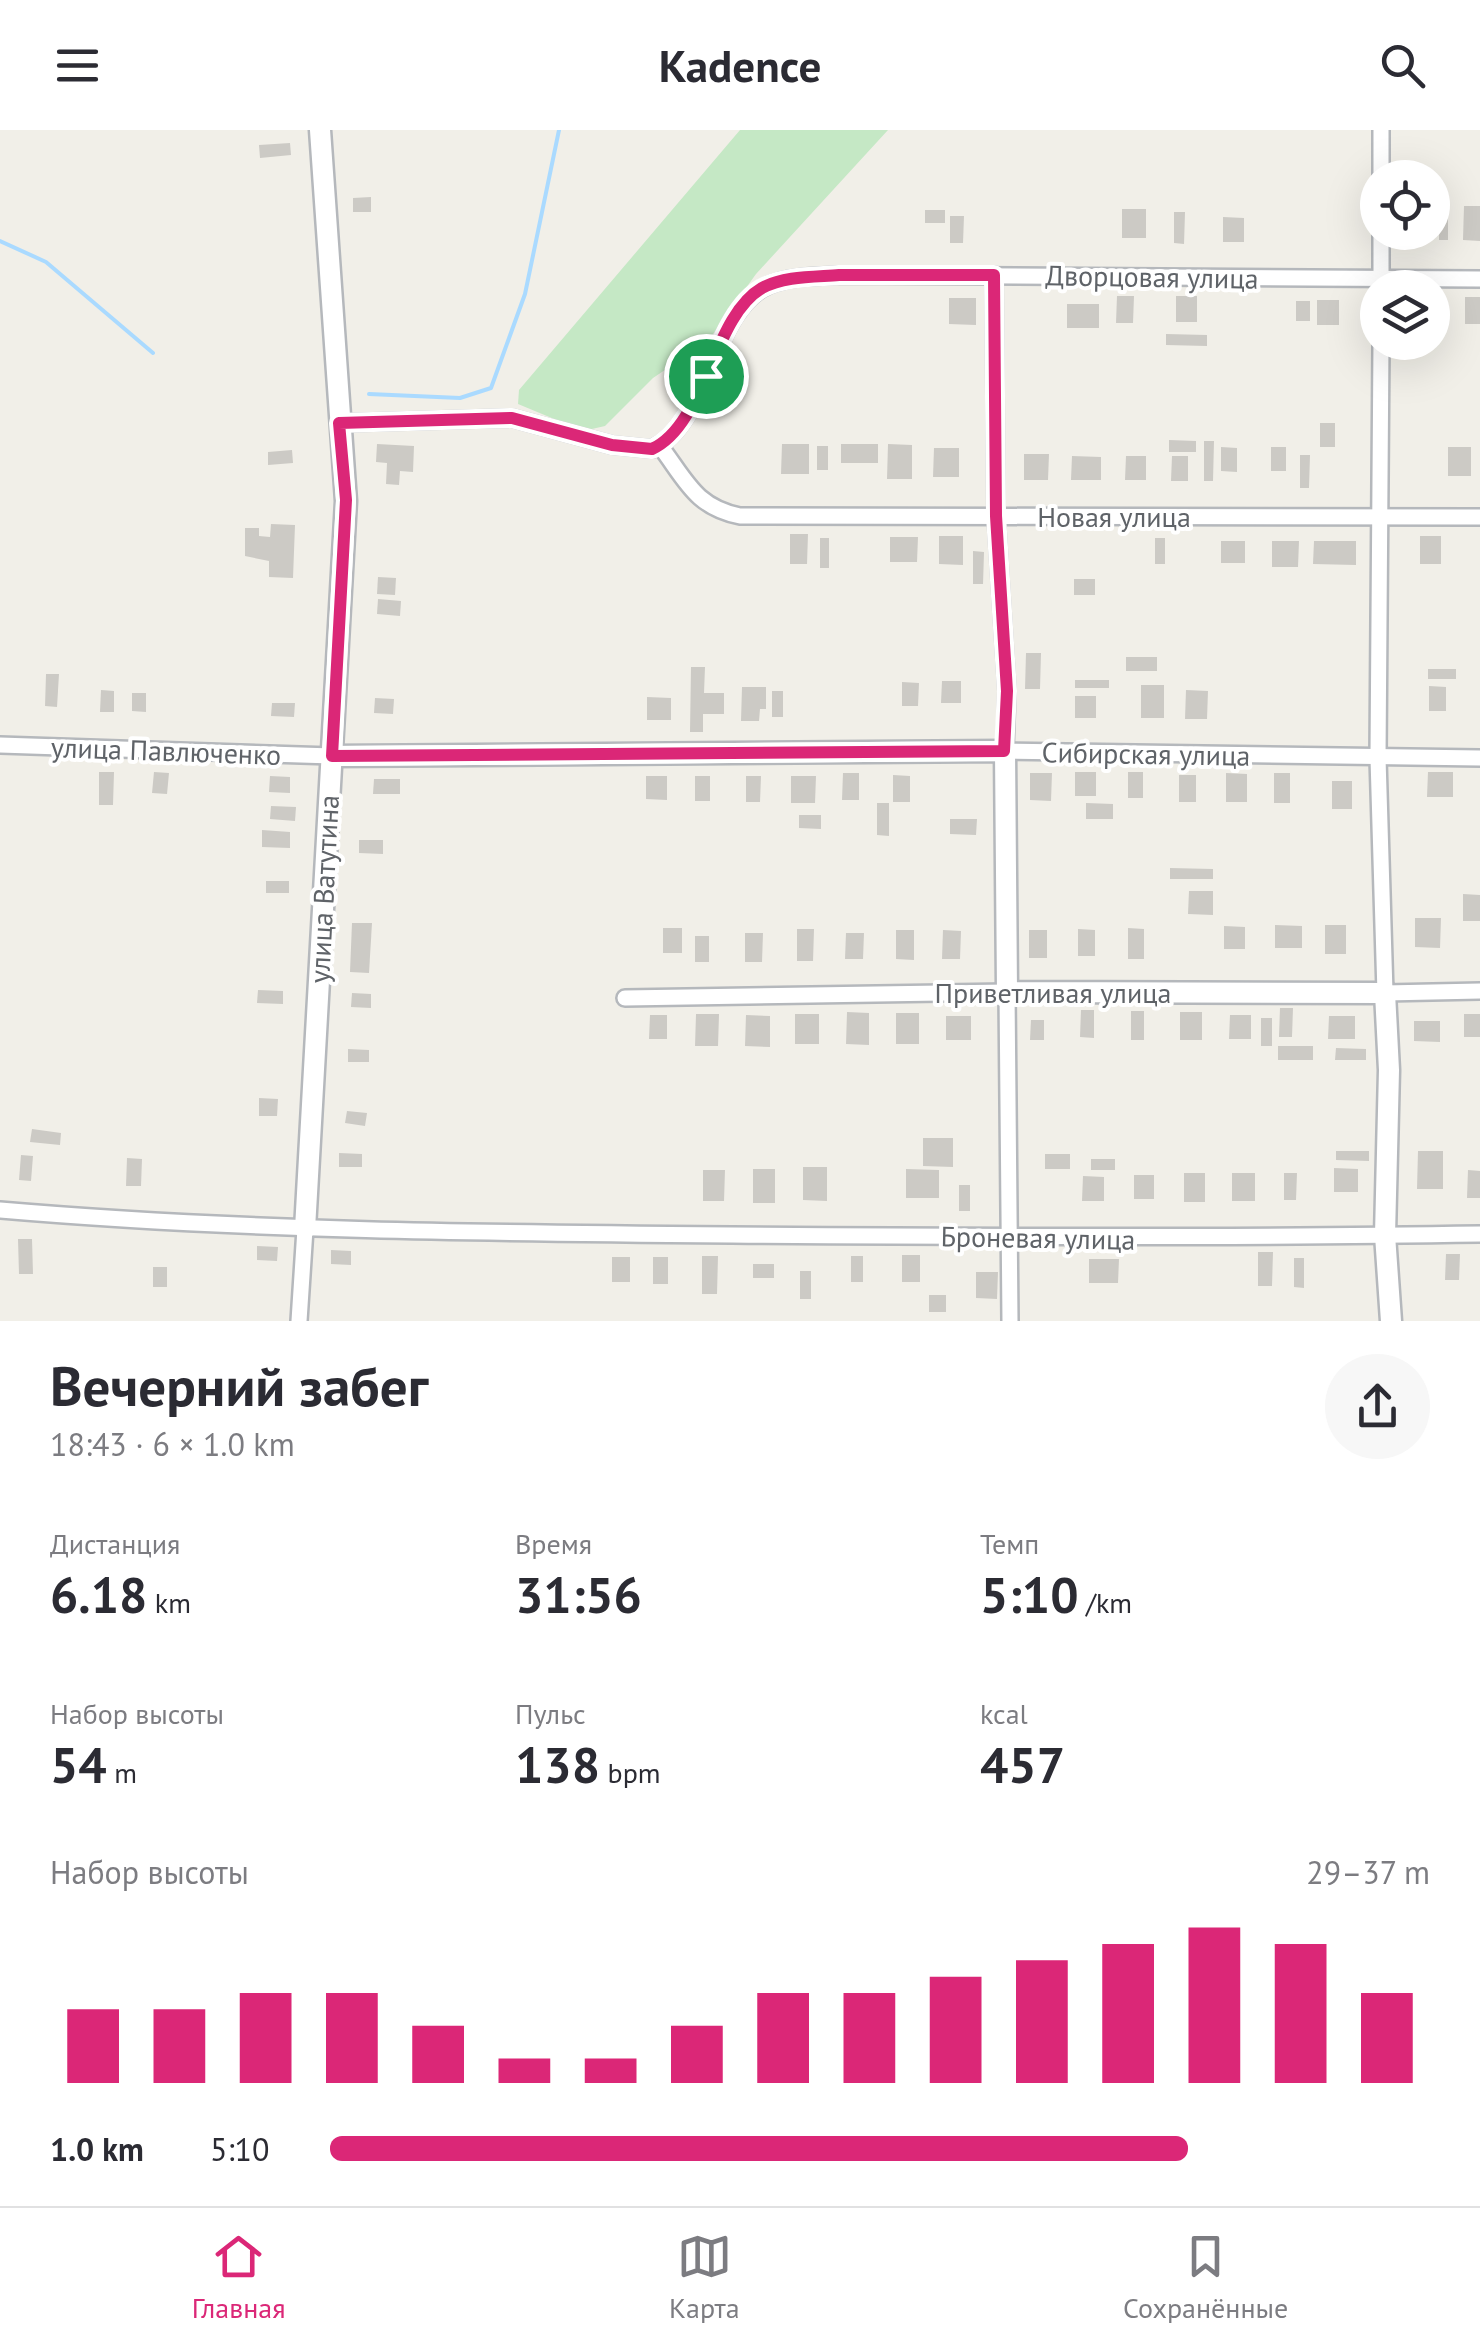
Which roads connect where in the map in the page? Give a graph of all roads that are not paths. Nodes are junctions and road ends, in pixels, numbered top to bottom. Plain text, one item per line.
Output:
1 (320, 130) edge
2 (1381, 130) edge
3 (1381, 160) edge
4 (994, 275) junction
5 (1480, 279) edge
6 (1450, 280) edge
7 (1360, 283) edge
8 (1381, 360) edge
9 (339, 423) junction
10 (660, 446) junction
11 (996, 516) junction
12 (1480, 516) edge
13 (1380, 518) junction
14 (0, 745) edge
15 (1004, 751) junction
16 (332, 756) junction
17 (1378, 758) junction
18 (1480, 758) edge
19 (1480, 991) edge
20 (1007, 992) junction
21 (1385, 993) junction
22 (625, 998) dead end
23 (0, 1210) edge
24 (304, 1228) junction
25 (1480, 1234) edge
26 (1385, 1235) junction
27 (1010, 1237) junction
28 (298, 1321) edge
29 (1010, 1321) edge
30 (1391, 1321) edge

1 - 9 street, улица Ватутина
2 - 3 street
4 - 7 street, Дворцовая улица
4 - 10 street, Дворцовая улица
4 - 11 street
5 - 6 street, Дворцовая улица
8 - 13 street
9 - 10 street
9 - 16 street, улица Ватутина
10 - 11 street, Новая улица
11 - 13 street, Новая улица
11 - 15 street
12 - 13 street, Новая улица
13 - 17 street
14 - 16 street, улица Павлюченко
15 - 16 street, Сибирская улица
15 - 17 street, Сибирская улица
15 - 20 street
16 - 24 street, улица Ватутина
17 - 18 street, Сибирская улица
17 - 21 street
19 - 21 street, Приветливая улица
20 - 21 street, Приветливая улица
20 - 22 street, Приветливая улица
20 - 27 street
21 - 26 street
23 - 24 street
24 - 27 street, Броневая улица
24 - 28 street, улица Ватутина
25 - 26 street, Броневая улица
26 - 27 street, Броневая улица
26 - 30 street
27 - 29 street

